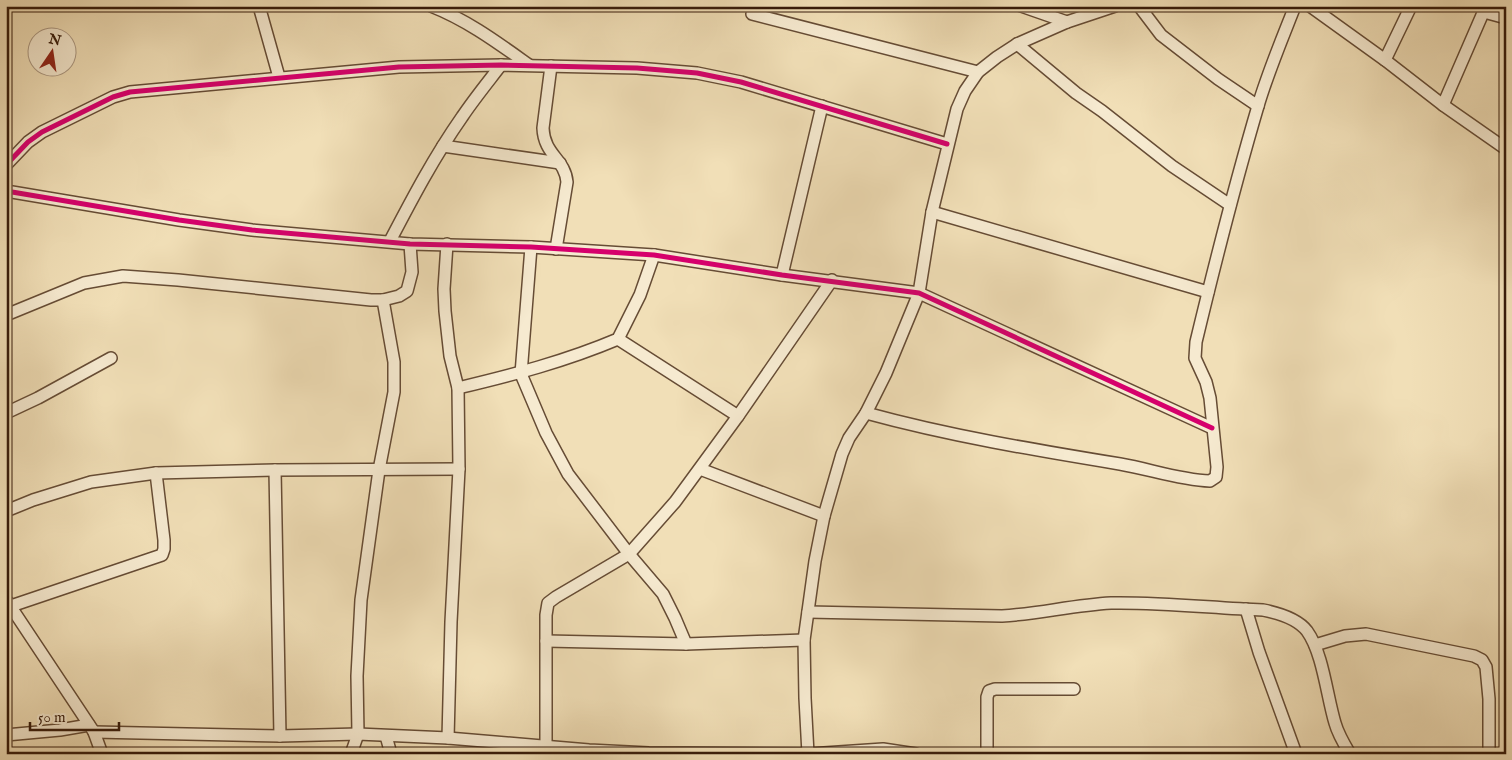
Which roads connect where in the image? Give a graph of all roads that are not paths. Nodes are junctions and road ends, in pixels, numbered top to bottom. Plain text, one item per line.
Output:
1 (259, 6) edge
2 (431, 6) edge
3 (1021, 6) edge
4 (1115, 6) edge
5 (1138, 6) edge
6 (1295, 6) edge
7 (1310, 6) edge
8 (1411, 6) edge
9 (1485, 9) edge
10 (752, 14) dead end
11 (1506, 18) edge
12 (1067, 22) junction
13 (1017, 44) junction
14 (1385, 60) junction
15 (501, 64) junction
16 (529, 65) junction
17 (551, 66) junction
18 (978, 72) junction
19 (279, 77) junction
20 (1443, 105) junction
21 (822, 106) junction
22 (1258, 106) junction
23 (947, 144) junction
24 (443, 146) junction
25 (1505, 146) edge
26 (560, 164) junction
27 (6, 165) edge
28 (6, 191) edge
29 (1230, 205) junction
30 (932, 212) junction
31 (390, 241) junction
32 (410, 244) junction
33 (447, 244) junction
34 (531, 247) junction
35 (556, 249) junction
36 (654, 255) junction
37 (782, 275) junction
38 (832, 280) junction
39 (1208, 292) junction
40 (919, 293) junction
41 (383, 300) junction
42 (6, 315) edge
43 (618, 339) junction
44 (111, 358) dead end
45 (521, 374) junction
46 (458, 388) junction
47 (6, 413) edge
48 (866, 413) junction
49 (738, 416) junction
50 (1212, 428) junction
51 (459, 469) junction
52 (700, 469) junction
53 (275, 470) junction
54 (379, 470) junction
55 (156, 473) junction
56 (6, 511) edge
57 (824, 516) junction
58 (629, 554) junction
59 (8, 603) edge
60 (1246, 609) junction
61 (808, 612) junction
62 (804, 640) junction
63 (546, 641) junction
64 (686, 644) junction
65 (1315, 646) junction
66 (1074, 689) dead end
67 (92, 729) junction
68 (358, 734) junction
69 (6, 735) edge
70 (280, 736) junction
71 (386, 736) junction
72 (448, 738) junction
73 (546, 750) edge
74 (649, 753) edge
75 (102, 754) edge
76 (351, 754) edge
77 (391, 754) edge
78 (807, 754) edge
79 (916, 754) edge
80 (986, 754) edge
81 (1296, 754) edge
82 (1350, 754) edge
83 (1489, 754) edge

1 - 19 street
2 - 16 street
3 - 12 street
4 - 12 street
5 - 22 street
6 - 22 street
7 - 14 street
8 - 14 street
9 - 11 street
9 - 20 street
10 - 18 street
12 - 13 street
13 - 18 street
13 - 29 street
14 - 20 street
15 - 16 street
15 - 19 street
15 - 24 street
16 - 17 street
17 - 21 street
17 - 26 street
18 - 23 street
19 - 27 street
20 - 25 street
21 - 23 street
21 - 37 street
22 - 29 street
23 - 30 street
24 - 26 street
24 - 31 street
26 - 35 street
28 - 31 street
29 - 39 street
30 - 39 street
30 - 40 street
31 - 32 street
32 - 33 street
32 - 41 street
33 - 34 street
33 - 46 street
34 - 35 street
34 - 45 street
35 - 36 street
36 - 37 street
36 - 43 street
37 - 38 street
38 - 40 street
38 - 49 street
39 - 50 street
40 - 48 street
40 - 50 street
41 - 42 street
41 - 54 street
43 - 45 street
43 - 49 street
44 - 47 street
45 - 46 street
45 - 58 street
46 - 51 street
48 - 50 street
48 - 57 street
49 - 52 street
51 - 54 street
51 - 72 street
52 - 57 street
52 - 58 street
53 - 54 street
53 - 55 street
53 - 70 street
54 - 68 street
55 - 56 street
55 - 59 street
57 - 61 street
58 - 63 street
58 - 64 street
59 - 67 street
60 - 61 street
60 - 65 street
60 - 81 street
61 - 62 street
62 - 64 street
62 - 78 street
63 - 64 street
63 - 73 street
65 - 82 street
65 - 83 street
66 - 80 street
67 - 69 street
67 - 70 street
67 - 75 street
68 - 70 street
68 - 71 street
68 - 76 street
71 - 72 street
71 - 77 street
72 - 73 street
73 - 74 street
74 - 78 street
78 - 79 street

